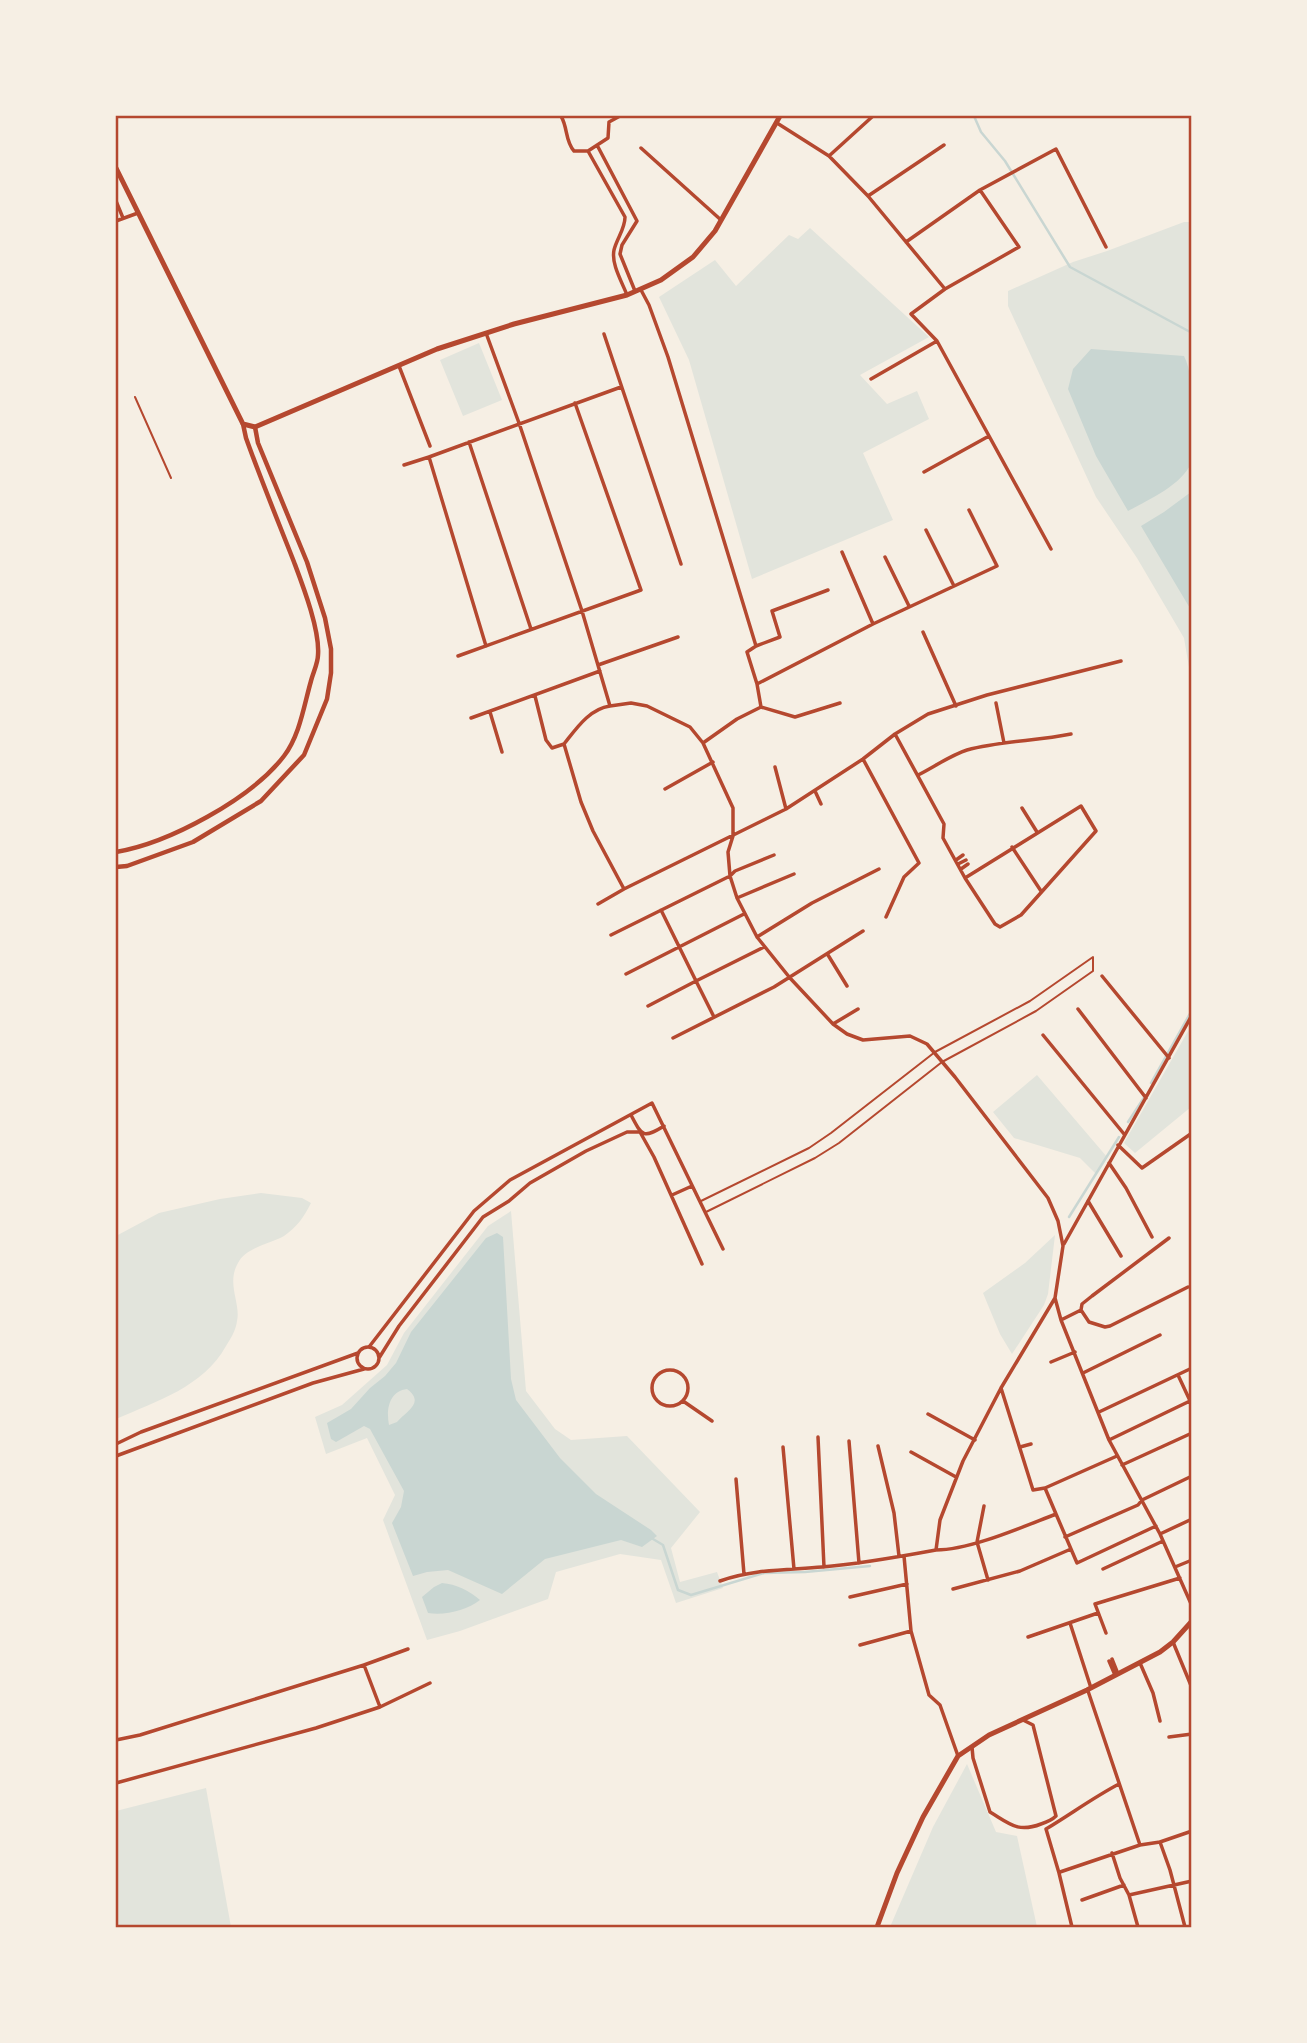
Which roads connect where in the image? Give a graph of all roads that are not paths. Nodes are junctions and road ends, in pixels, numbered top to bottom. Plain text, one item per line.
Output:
1 (561, 116) edge
2 (620, 116) edge
3 (780, 116) edge
4 (873, 116) edge
5 (775, 121) junction
6 (597, 145) junction
7 (944, 145) dead end
8 (641, 148) dead end
9 (587, 151) junction
10 (829, 156) junction
11 (116, 168) edge
12 (980, 190) junction
13 (868, 196) junction
14 (116, 201) edge
15 (138, 212) junction
16 (123, 218) junction
17 (721, 220) junction
18 (116, 221) edge
19 (906, 242) junction
20 (1106, 247) dead end
21 (945, 289) junction
22 (638, 291) junction
23 (627, 295) junction
24 (486, 333) junction
25 (604, 334) dead end
26 (937, 341) junction
27 (399, 366) junction
28 (871, 379) dead end
29 (621, 387) junction
30 (135, 397) dead end
31 (575, 403) junction
32 (519, 423) junction
33 (243, 424) junction
34 (255, 427) junction
35 (989, 436) junction
36 (469, 442) junction
37 (430, 446) dead end
38 (429, 457) junction
39 (404, 465) dead end
40 (924, 472) dead end
41 (172, 478) dead end
42 (969, 510) dead end
43 (926, 530) dead end
44 (1051, 549) dead end
45 (842, 552) dead end
46 (886, 557) dead end
47 (307, 562) junction
48 (681, 564) dead end
49 (296, 567) junction
50 (954, 586) junction
51 (828, 590) dead end
52 (909, 606) junction
53 (582, 611) junction
54 (873, 624) junction
55 (531, 629) junction
56 (923, 632) dead end
57 (678, 637) dead end
58 (486, 646) junction
59 (756, 646) junction
60 (458, 656) dead end
61 (1121, 661) dead end
62 (598, 665) junction
63 (600, 671) junction
64 (757, 684) junction
65 (535, 696) junction
66 (840, 703) dead end
67 (996, 703) dead end
68 (610, 706) junction
69 (956, 706) junction
70 (761, 707) junction
71 (490, 712) junction
72 (471, 718) dead end
73 (895, 734) junction
74 (1071, 734) dead end
75 (703, 743) junction
76 (1004, 743) junction
77 (564, 744) junction
78 (502, 752) dead end
79 (863, 758) junction
80 (713, 762) junction
81 (775, 767) dead end
82 (918, 775) junction
83 (665, 789) dead end
84 (815, 791) junction
85 (821, 804) dead end
86 (1022, 808) dead end
87 (786, 809) junction
88 (1037, 832) junction
89 (733, 836) junction
90 (1012, 848) junction
91 (116, 852) edge
92 (774, 855) dead end
93 (116, 867) edge
94 (879, 869) dead end
95 (961, 869) junction
96 (794, 874) dead end
97 (730, 876) junction
98 (624, 889) junction
99 (1041, 891) junction
100 (737, 898) junction
101 (598, 904) dead end
102 (661, 910) junction
103 (744, 914) junction
104 (886, 917) dead end
105 (863, 931) dead end
106 (611, 936) dead end
107 (757, 937) junction
108 (680, 947) junction
109 (764, 947) junction
110 (827, 954) junction
111 (626, 974) dead end
112 (1102, 976) dead end
113 (790, 978) junction
114 (696, 981) junction
115 (847, 986) dead end
116 (648, 1006) dead end
117 (858, 1009) dead end
118 (1078, 1009) dead end
119 (1192, 1015) edge
120 (714, 1017) junction
121 (833, 1024) junction
122 (1043, 1035) dead end
123 (673, 1038) dead end
124 (1169, 1058) junction
125 (1146, 1098) junction
126 (631, 1115) junction
127 (664, 1126) junction
128 (640, 1132) junction
129 (1192, 1133) edge
130 (1124, 1134) junction
131 (1118, 1145) junction
132 (1109, 1163) junction
133 (692, 1186) junction
134 (671, 1195) junction
135 (1088, 1201) junction
136 (700, 1202) junction
137 (705, 1213) junction
138 (1152, 1237) dead end
139 (1169, 1238) dead end
140 (1063, 1246) junction
141 (723, 1249) dead end
142 (1121, 1256) dead end
143 (702, 1264) dead end
144 (1188, 1287) dead end
145 (1055, 1298) junction
146 (1081, 1310) junction
147 (1061, 1320) junction
148 (1160, 1335) dead end
149 (369, 1347) junction
150 (1074, 1352) junction
151 (358, 1353) junction
152 (379, 1358) junction
153 (1051, 1362) dead end
154 (1192, 1368) edge
155 (364, 1369) junction
156 (1082, 1373) junction
157 (1178, 1375) junction
158 (1001, 1388) junction
159 (684, 1401) junction
160 (1191, 1402) edge
161 (1098, 1413) junction
162 (928, 1414) dead end
163 (712, 1421) dead end
164 (1192, 1433) edge
165 (818, 1437) dead end
166 (849, 1440) dead end
167 (975, 1440) junction
168 (1109, 1440) junction
169 (116, 1444) edge
170 (1031, 1444) dead end
171 (878, 1446) dead end
172 (783, 1447) dead end
173 (1020, 1447) junction
174 (911, 1452) dead end
175 (116, 1456) edge
176 (1117, 1456) junction
177 (1122, 1465) junction
178 (1192, 1476) edge
179 (956, 1477) junction
180 (736, 1479) dead end
181 (1045, 1488) junction
182 (1142, 1500) junction
183 (984, 1506) dead end
184 (1056, 1514) junction
185 (1192, 1518) edge
186 (1156, 1527) junction
187 (1160, 1534) junction
188 (1065, 1536) junction
189 (1163, 1541) junction
190 (976, 1542) junction
191 (1071, 1549) junction
192 (936, 1550) junction
193 (902, 1556) junction
194 (1192, 1560) edge
195 (859, 1563) junction
196 (824, 1567) junction
197 (1175, 1567) junction
198 (794, 1569) junction
199 (1103, 1569) dead end
200 (744, 1574) junction
201 (1180, 1578) junction
202 (988, 1580) junction
203 (720, 1581) dead end
204 (906, 1584) junction
205 (953, 1589) dead end
206 (850, 1597) dead end
207 (1192, 1606) edge
208 (1098, 1613) junction
209 (1192, 1621) edge
210 (1070, 1622) junction
211 (912, 1631) junction
212 (1106, 1633) dead end
213 (1028, 1637) dead end
214 (1173, 1642) junction
215 (860, 1645) dead end
216 (408, 1649) dead end
217 (1110, 1660) dead end
218 (1140, 1663) junction
219 (364, 1665) junction
220 (1116, 1674) junction
221 (430, 1683) dead end
222 (1192, 1688) edge
223 (1089, 1689) junction
224 (380, 1707) junction
225 (1023, 1720) junction
226 (1160, 1721) dead end
227 (1192, 1734) edge
228 (1169, 1737) dead end
229 (116, 1740) edge
230 (972, 1746) junction
231 (958, 1756) junction
232 (116, 1783) edge
233 (1119, 1784) junction
234 (1192, 1831) edge
235 (1160, 1842) junction
236 (1140, 1845) junction
237 (1112, 1853) junction
238 (1059, 1872) junction
239 (1192, 1881) edge
240 (1124, 1885) junction
241 (1174, 1886) junction
242 (1129, 1895) junction
243 (1082, 1900) dead end
244 (877, 1927) edge
245 (1072, 1927) edge
246 (1138, 1927) edge
247 (1185, 1927) edge

1 - 9 street
2 - 6 street
3 - 5 main road
4 - 10 street
5 - 10 street
5 - 17 main road
6 - 9 street
6 - 22 street
7 - 13 street
8 - 17 street
9 - 23 street
10 - 13 street
11 - 15 main road
12 - 19 street
12 - 20 street
12 - 21 street
13 - 19 street
14 - 16 street
15 - 16 street
15 - 33 main road
16 - 18 street
17 - 22 main road
19 - 21 street
21 - 26 street
22 - 23 main road
22 - 59 street
23 - 24 main road
24 - 27 main road
24 - 32 street
25 - 29 street
26 - 28 street
26 - 35 street
27 - 34 main road
27 - 37 street
29 - 31 street
29 - 48 street
30 - 41 lane
31 - 32 street
31 - 53 street
32 - 36 street
32 - 53 street
33 - 34 main road
33 - 49 street
34 - 47 street
35 - 40 street
35 - 44 street
36 - 38 street
36 - 55 street
38 - 39 street
38 - 58 street
42 - 50 street
43 - 50 street
45 - 54 street
46 - 52 street
47 - 49 street
47 - 93 street
49 - 91 street
50 - 52 street
51 - 59 street
52 - 54 street
53 - 55 street
53 - 62 street
54 - 64 street
55 - 58 street
56 - 69 street
57 - 62 street
58 - 60 street
59 - 64 street
61 - 69 street
62 - 63 street
63 - 65 street
63 - 68 street
64 - 70 street
65 - 71 street
65 - 77 street
66 - 70 street
67 - 76 street
68 - 75 street
68 - 77 street
69 - 73 street
70 - 75 street
71 - 72 street
71 - 78 street
73 - 79 street
73 - 82 street
74 - 76 street
75 - 80 street
76 - 82 street
77 - 98 street
79 - 84 street
79 - 104 street
80 - 83 street
80 - 89 street
81 - 87 street
82 - 95 street
84 - 85 street
84 - 87 street
86 - 88 street
87 - 89 street
88 - 90 street
88 - 99 street
89 - 97 street
89 - 98 street
90 - 95 street
90 - 99 street
92 - 97 street
94 - 107 street
95 - 95 street
95 - 99 street
96 - 100 street
97 - 100 street
97 - 102 street
98 - 101 street
100 - 103 street
102 - 106 street
102 - 108 street
103 - 107 street
103 - 108 street
105 - 110 street
107 - 109 street
108 - 111 street
108 - 114 street
109 - 113 street
109 - 114 street
110 - 113 street
110 - 115 street
112 - 124 street
113 - 120 street
113 - 121 street
114 - 116 street
114 - 120 street
117 - 121 street
118 - 125 street
119 - 124 street
120 - 123 street
121 - 140 street
122 - 130 street
124 - 125 street
125 - 130 street
126 - 127 street
126 - 128 street
126 - 149 street
127 - 128 street
127 - 133 street
128 - 134 street
128 - 152 street
129 - 131 street
130 - 131 street
131 - 132 street
132 - 135 street
132 - 138 street
133 - 134 street
133 - 136 street
134 - 143 street
135 - 140 street
135 - 142 street
136 - 137 street
136 - 137 lane
137 - 141 street
139 - 146 street
140 - 145 street
144 - 146 street
145 - 147 street
145 - 158 street
146 - 147 street
147 - 150 street
148 - 156 street
149 - 151 street
149 - 152 street
150 - 153 street
150 - 156 street
151 - 155 street
151 - 169 street
152 - 155 street
154 - 157 street
155 - 175 street
156 - 161 street
157 - 160 street
157 - 161 street
158 - 167 street
158 - 173 street
159 - 159 street
159 - 163 street
160 - 168 street
161 - 168 street
162 - 167 street
164 - 177 street
165 - 196 street
166 - 195 street
167 - 179 street
168 - 176 street
170 - 173 street
171 - 193 street
172 - 198 street
173 - 181 street
174 - 179 street
176 - 177 street
176 - 181 street
177 - 182 street
178 - 182 street
179 - 192 street
180 - 200 street
181 - 184 street
182 - 186 street
182 - 188 street
183 - 190 street
184 - 188 street
184 - 190 street
185 - 187 street
186 - 187 street
186 - 191 street
187 - 189 street
188 - 191 street
189 - 197 street
189 - 199 street
190 - 192 street
190 - 202 street
191 - 202 street
192 - 193 street
193 - 195 street
193 - 204 street
194 - 197 street
195 - 196 street
196 - 198 street
197 - 201 street
198 - 200 street
200 - 203 street
201 - 207 street
201 - 208 street
202 - 205 street
204 - 206 street
204 - 211 street
208 - 210 street
208 - 212 street
209 - 214 main road
210 - 213 street
210 - 223 street
211 - 215 street
211 - 231 street
214 - 218 main road
214 - 222 street
216 - 219 street
217 - 220 street
218 - 220 main road
218 - 226 street
219 - 224 street
219 - 229 street
220 - 223 main road
221 - 224 street
223 - 225 main road
223 - 233 street
224 - 232 street
225 - 230 main road
225 - 230 street
227 - 228 street
230 - 231 main road
231 - 244 main road
233 - 236 street
233 - 238 street
234 - 235 street
235 - 236 street
235 - 241 street
236 - 237 street
237 - 238 street
237 - 240 street
238 - 245 street
239 - 241 street
240 - 242 street
240 - 243 street
241 - 242 street
241 - 247 street
242 - 246 street

